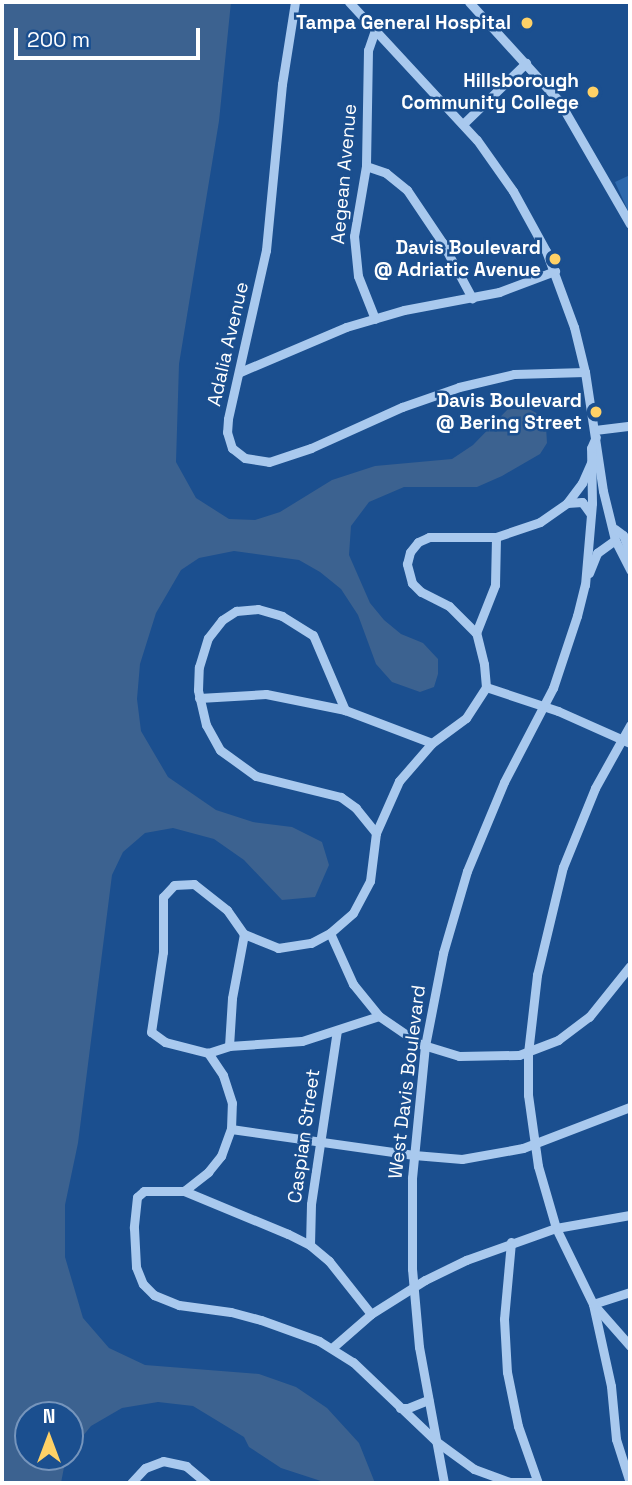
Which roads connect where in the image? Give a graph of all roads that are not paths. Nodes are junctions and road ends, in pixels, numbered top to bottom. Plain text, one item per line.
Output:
1 (295, 2) edge
2 (349, 2) edge
3 (468, 2) edge
4 (374, 30) junction
5 (526, 63) junction
6 (463, 124) junction
7 (366, 166) junction
8 (630, 225) edge
9 (555, 271) junction
10 (472, 298) junction
11 (375, 319) junction
12 (240, 372) junction
13 (585, 372) junction
14 (630, 426) edge
15 (595, 434) junction
16 (591, 463) junction
17 (567, 503) junction
18 (591, 516) junction
19 (615, 529) junction
20 (496, 537) junction
21 (615, 540) junction
22 (630, 553) edge
23 (630, 570) edge
24 (584, 585) junction
25 (476, 634) junction
26 (486, 687) junction
27 (199, 698) junction
28 (545, 706) junction
29 (345, 710) junction
30 (630, 725) edge
31 (626, 741) edge
32 (432, 743) junction
33 (376, 833) junction
34 (330, 933) junction
35 (244, 934) junction
36 (630, 966) edge
37 (379, 1016) junction
38 (337, 1031) junction
39 (229, 1046) junction
40 (425, 1046) junction
41 (208, 1053) junction
42 (528, 1053) junction
43 (630, 1107) edge
44 (231, 1129) junction
45 (321, 1142) junction
46 (534, 1145) junction
47 (414, 1156) junction
48 (184, 1191) junction
49 (630, 1215) edge
50 (556, 1228) junction
51 (511, 1242) junction
52 (310, 1245) junction
53 (413, 1287) junction
54 (630, 1292) edge
55 (593, 1304) junction
56 (371, 1314) junction
57 (630, 1346) edge
58 (332, 1348) junction
59 (428, 1400) junction
60 (399, 1407) junction
61 (437, 1442) junction
62 (131, 1483) edge
63 (206, 1483) edge
64 (444, 1483) edge
65 (538, 1483) edge
66 (630, 1483) edge

1 - 12 street, Adalia Avenue
2 - 4 street
3 - 5 street
4 - 6 street
4 - 7 street, Aegean Avenue
5 - 6 street
5 - 8 street
6 - 9 street
7 - 10 street
7 - 11 street, Aegean Avenue
9 - 10 street
9 - 13 street
10 - 11 street
11 - 12 street
12 - 13 street, Adalia Avenue
13 - 15 street
14 - 15 street
15 - 16 street, West Davis Boulevard
15 - 19 street
16 - 17 street
16 - 18 street, West Davis Boulevard
17 - 18 street
17 - 20 street
18 - 24 street, West Davis Boulevard
19 - 21 street
19 - 22 street
20 - 25 street
20 - 25 street
21 - 23 street
21 - 24 street, West Davis Boulevard
24 - 28 street, West Davis Boulevard
25 - 26 street
26 - 28 street
26 - 32 street
27 - 29 street
27 - 29 street
27 - 33 street
28 - 31 street
28 - 40 street, West Davis Boulevard
29 - 32 street
30 - 31 street
31 - 42 street
32 - 33 street
33 - 34 street
34 - 35 street
34 - 37 street
35 - 39 street
35 - 41 street
36 - 42 street
37 - 38 street
37 - 40 street
38 - 39 street
38 - 45 street, Caspian Street
39 - 41 street
40 - 42 street
40 - 47 street, West Davis Boulevard
41 - 44 street
42 - 46 street
43 - 46 street
44 - 45 street
44 - 48 street
45 - 47 street
45 - 52 street, Caspian Street
46 - 47 street
46 - 50 street
47 - 53 street, West Davis Boulevard
48 - 52 street
48 - 58 street
49 - 50 street
50 - 51 street
50 - 55 street
51 - 53 street
51 - 65 street
52 - 56 street
53 - 56 street
53 - 59 street, West Davis Boulevard
54 - 55 street
55 - 57 street
55 - 66 street
56 - 58 street
58 - 60 street
59 - 60 street
59 - 61 street, West Davis Boulevard
60 - 61 street
61 - 64 street, West Davis Boulevard
61 - 65 street
62 - 63 street

